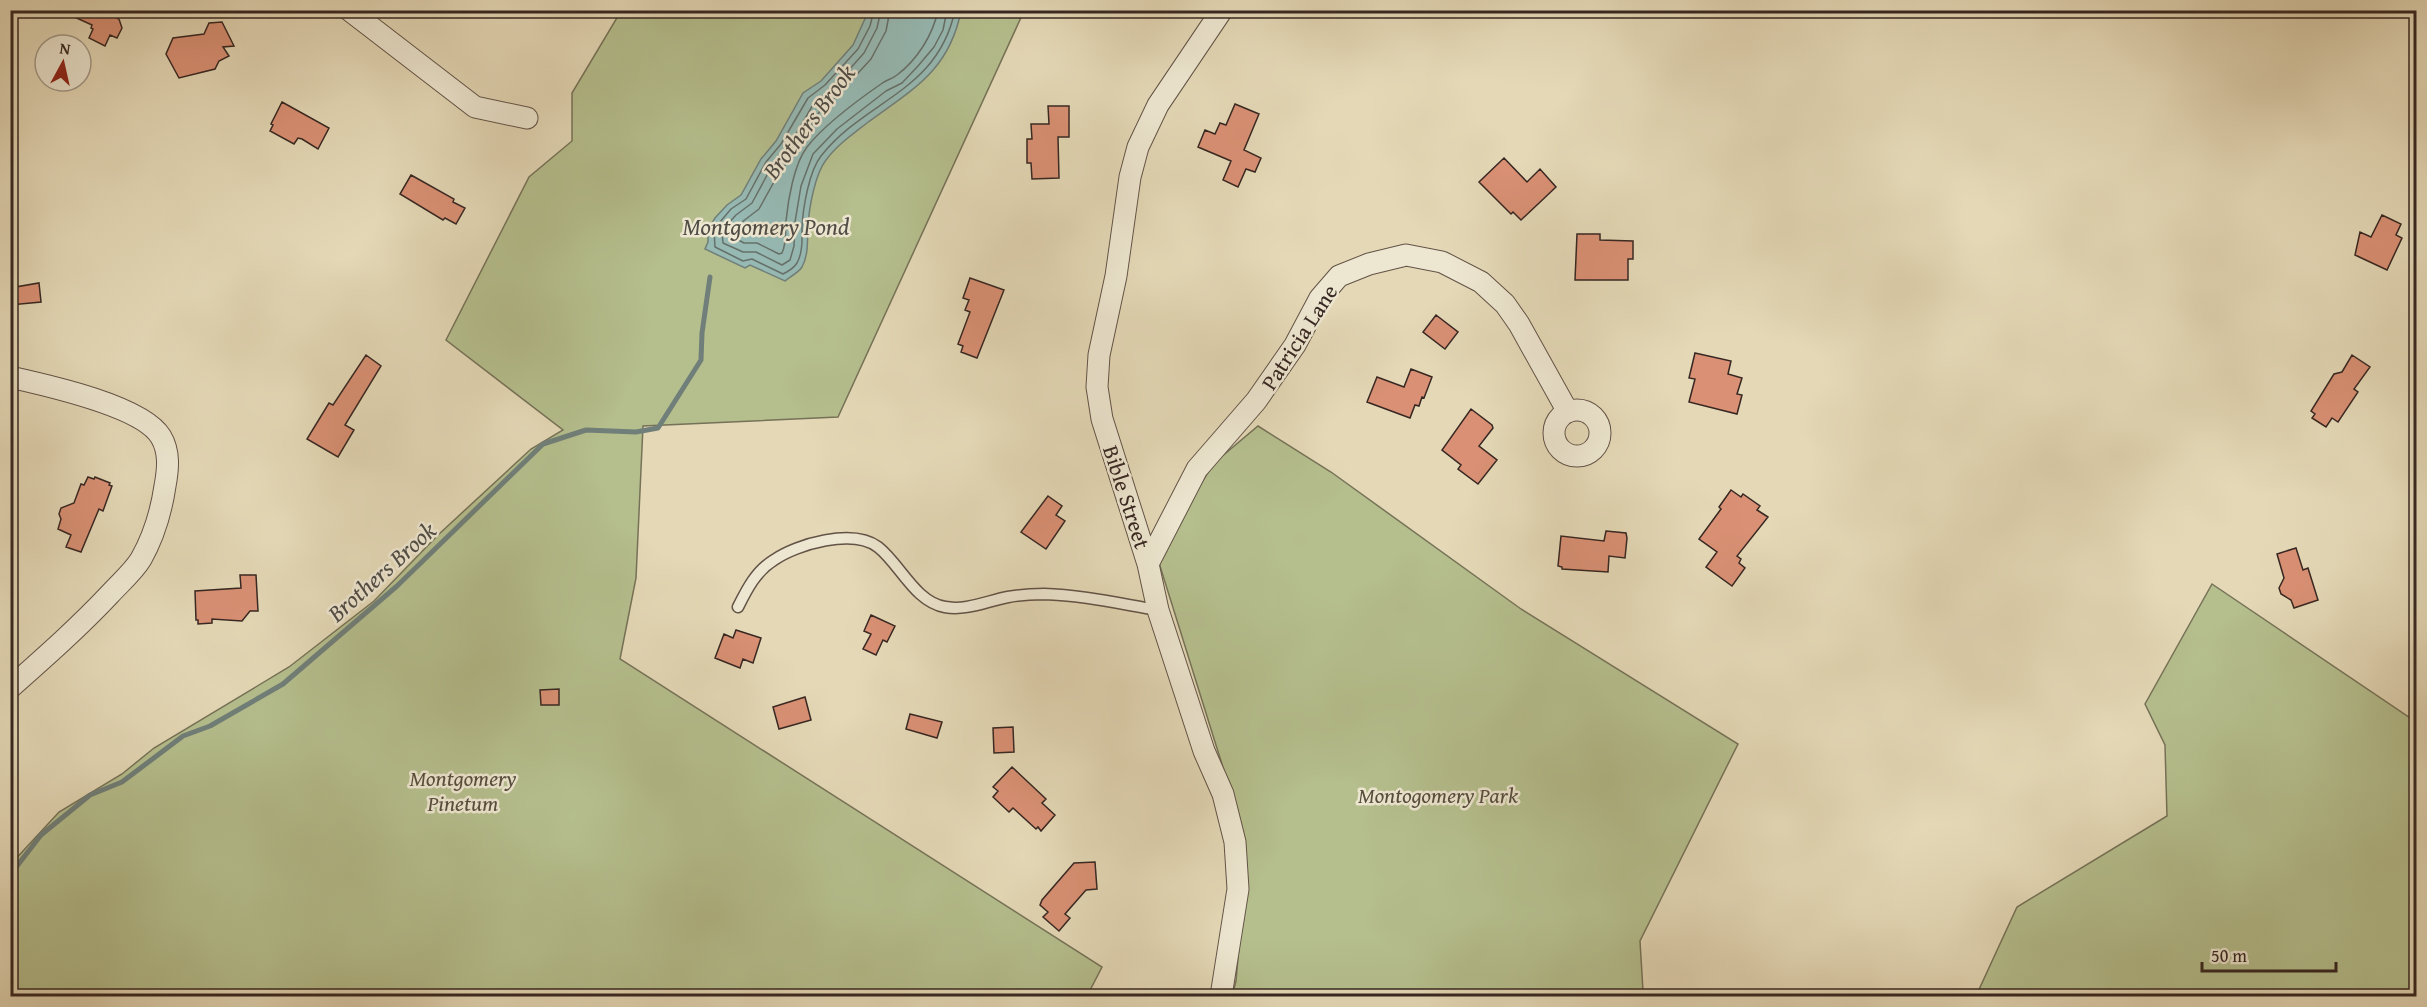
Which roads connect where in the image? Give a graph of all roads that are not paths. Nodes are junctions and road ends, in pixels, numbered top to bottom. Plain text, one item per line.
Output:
1 (349, 10) edge
2 (1222, 10) edge
3 (527, 118) dead end
4 (10, 377) edge
5 (1568, 412) dead end
6 (1148, 564) junction
7 (738, 607) dead end
8 (1158, 610) junction
9 (10, 688) edge
10 (1221, 996) edge

1 - 3 street
2 - 6 street, Bible Street
4 - 9 street
5 - 6 street, Patricia Lane
6 - 8 street, Bible Street
7 - 8 lane
8 - 10 street, Bible Street

